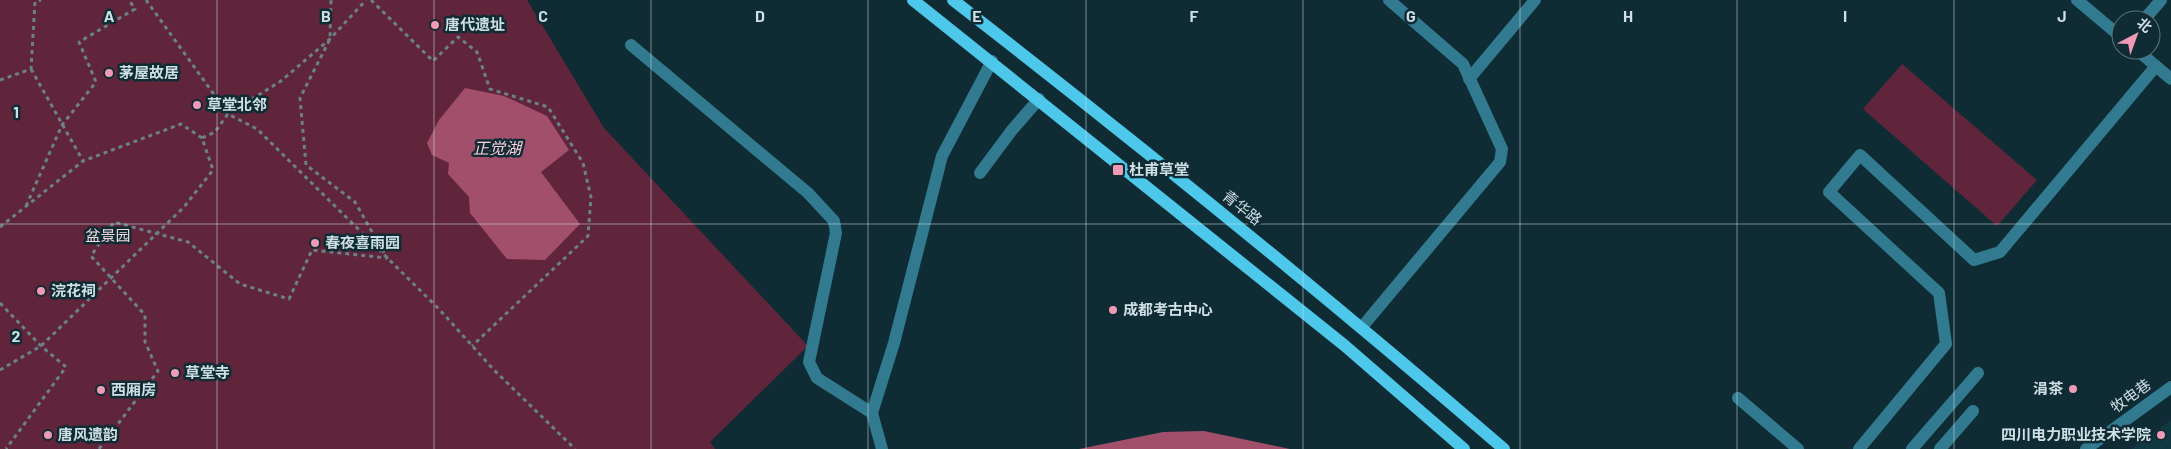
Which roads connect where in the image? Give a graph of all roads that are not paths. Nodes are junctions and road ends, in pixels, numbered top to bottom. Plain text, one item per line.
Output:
1 (913, 0) edge
2 (953, 0) edge
3 (1389, 0) edge
4 (1535, 0) edge
5 (2077, 0) edge
6 (2161, 0) edge
7 (2152, 10) edge
8 (2111, 29) edge
9 (631, 45) dead end
10 (2149, 60) edge
11 (992, 61) junction
12 (2156, 66) junction
13 (1469, 79) junction
14 (2171, 79) edge
15 (1039, 99) junction
16 (980, 173) dead end
17 (1362, 326) junction
18 (1978, 373) dead end
19 (2171, 387) edge
20 (1738, 398) dead end
21 (1973, 411) dead end
22 (872, 413) junction
23 (882, 449) edge
24 (1464, 449) edge
25 (1504, 449) edge
26 (1798, 449) edge
27 (1859, 449) edge
28 (1912, 449) edge
29 (1940, 449) edge
30 (2086, 449) edge

1 - 11 main road
2 - 17 main road, 青华路
3 - 13 street
4 - 13 street
5 - 8 street
6 - 7 street
9 - 22 street
10 - 12 street
11 - 15 main road
11 - 22 street
12 - 14 street
12 - 27 street
13 - 17 street
15 - 16 street
15 - 24 main road
17 - 25 main road, 青华路
18 - 28 street
19 - 30 street, 牧电巷
20 - 26 street
21 - 29 street
22 - 23 street

